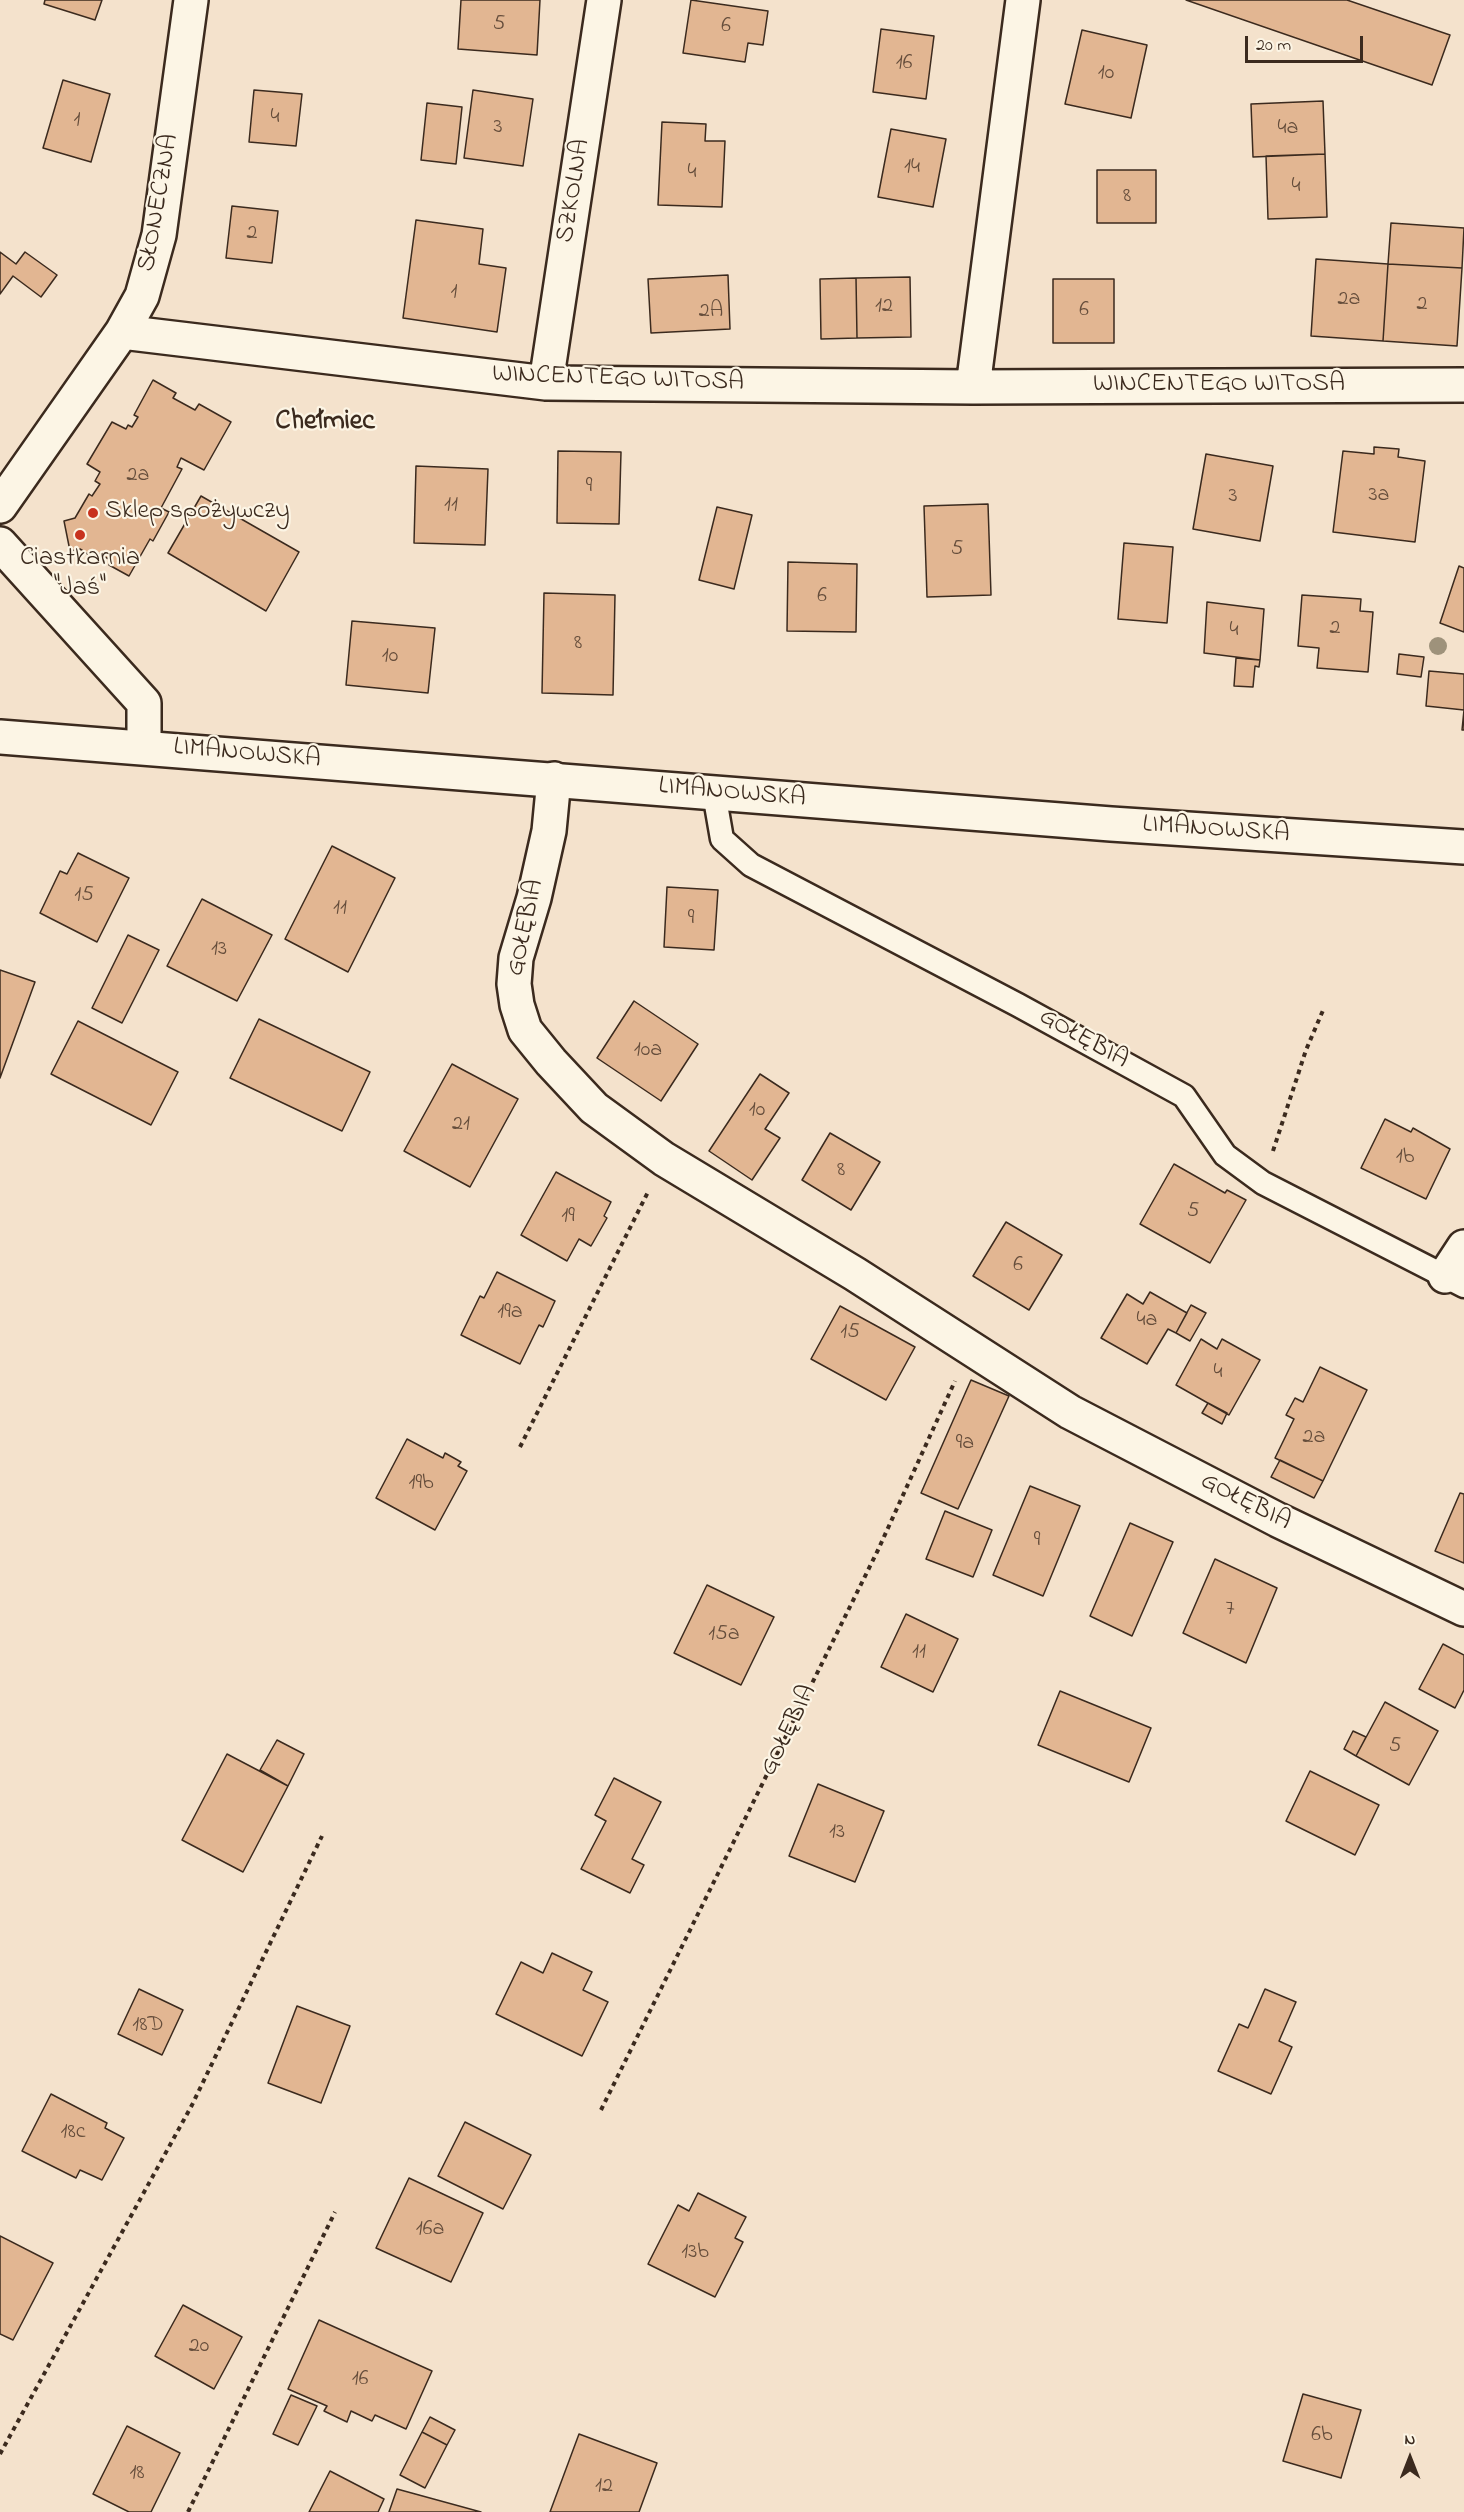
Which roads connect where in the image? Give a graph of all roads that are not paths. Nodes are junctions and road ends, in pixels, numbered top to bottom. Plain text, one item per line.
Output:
1 (191, 0) edge
2 (604, 0) edge
3 (1023, 0) edge
4 (122, 332) junction
5 (546, 382) junction
6 (1464, 385) edge
7 (973, 387) junction
8 (0, 506) edge
9 (0, 544) edge
10 (0, 736) edge
11 (144, 747) junction
12 (554, 779) junction
13 (714, 793) junction
14 (1464, 847) edge
15 (1464, 1247) edge
16 (1455, 1281) edge
17 (1464, 1609) edge

1 - 4 street, SŁONECZNA
2 - 5 street, SZKOLNA
3 - 7 street
4 - 5 street, WINCENTEGO WITOSA
4 - 8 street, SŁONECZNA
5 - 7 street, WINCENTEGO WITOSA
6 - 7 street, WINCENTEGO WITOSA
9 - 11 street
10 - 11 street, LIMANOWSKA
11 - 12 street, LIMANOWSKA
12 - 13 street, LIMANOWSKA
12 - 17 street, GOŁĘBIA
13 - 14 street, LIMANOWSKA
13 - 16 lane, GOŁĘBIA
15 - 16 street

